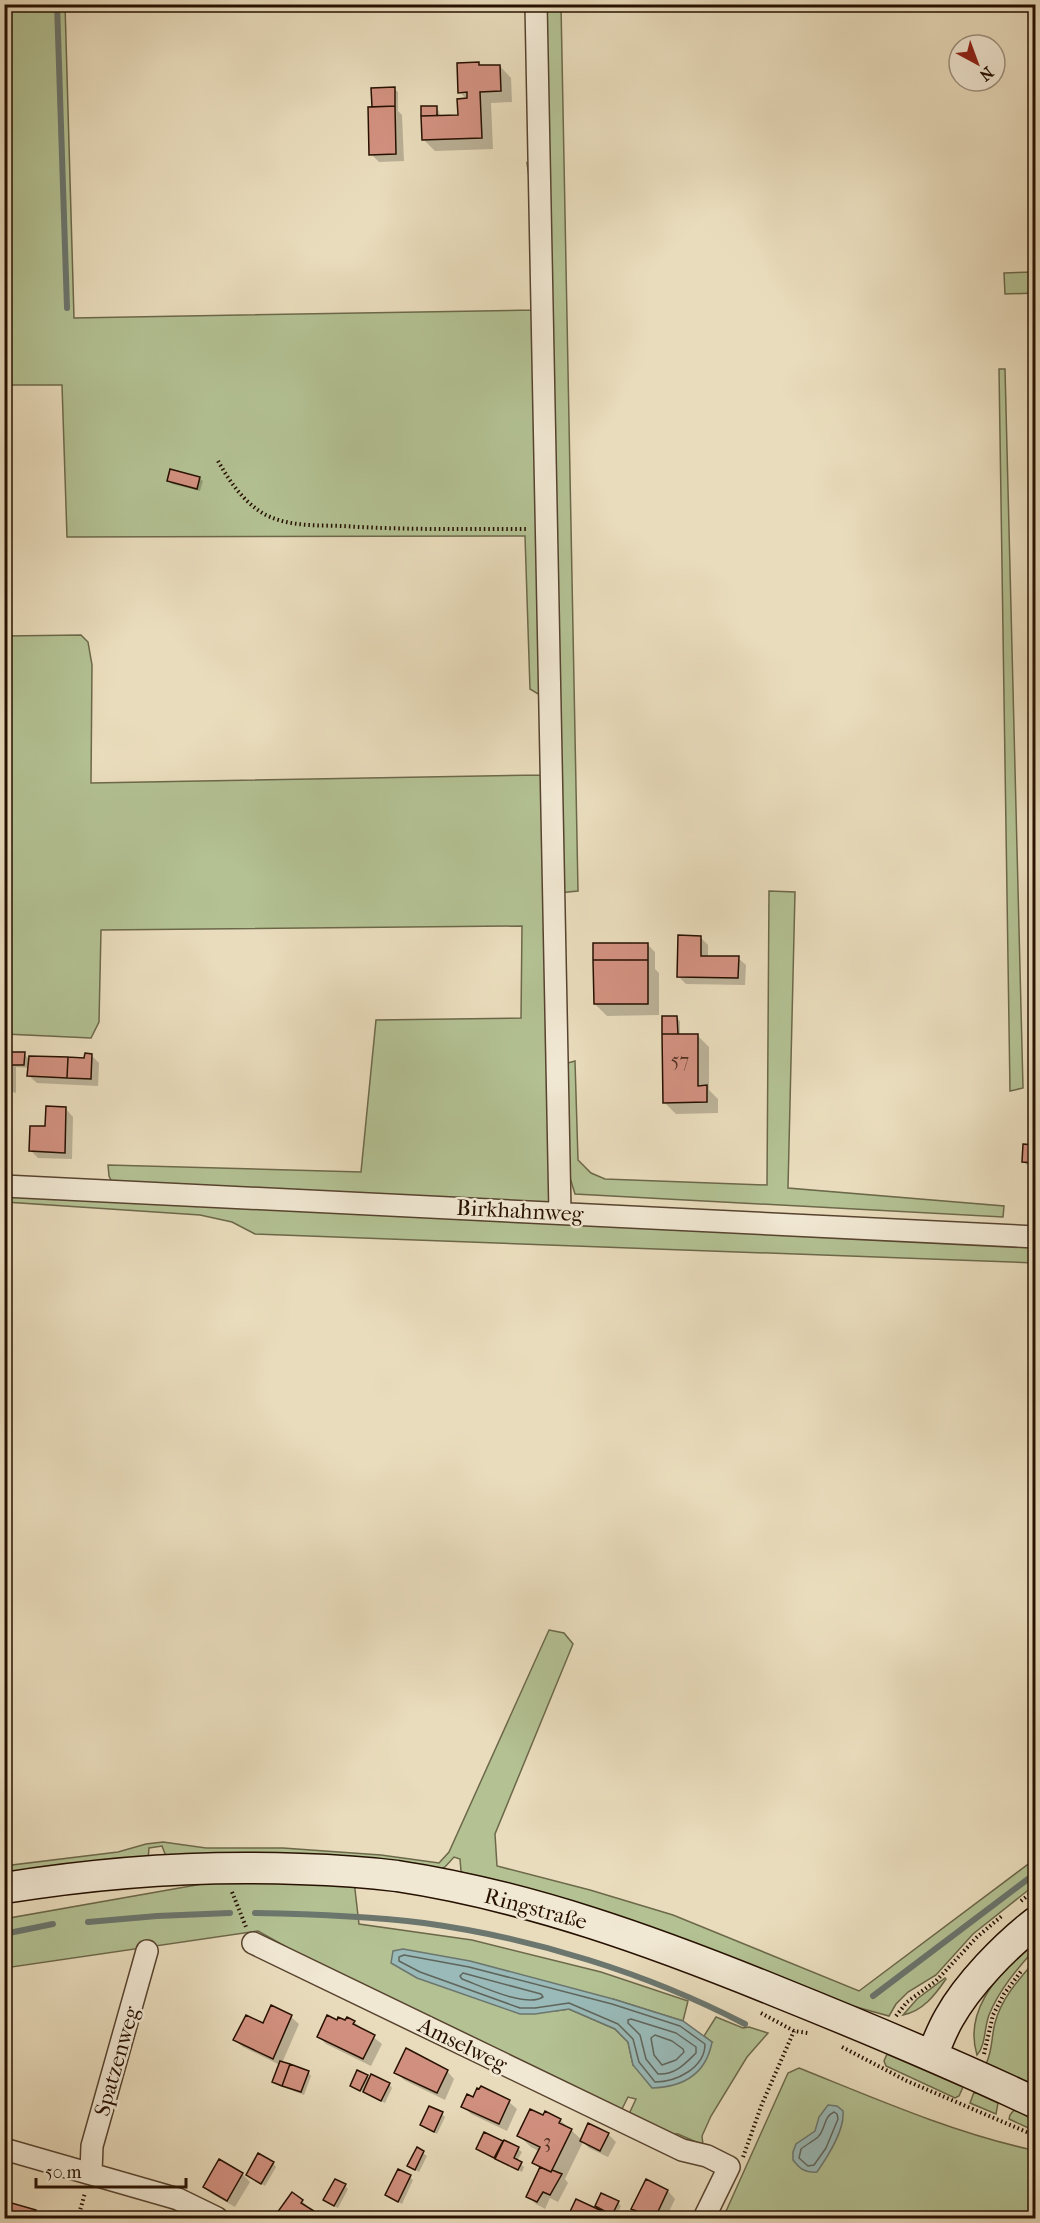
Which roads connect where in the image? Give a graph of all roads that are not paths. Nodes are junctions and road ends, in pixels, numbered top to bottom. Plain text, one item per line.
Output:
1 (536, 4) edge
2 (4, 1186) edge
3 (560, 1212) junction
4 (1035, 1237) edge
5 (4, 1888) edge
6 (1024, 1914) edge
7 (253, 1943) road end
8 (147, 1951) dead end
9 (932, 2056) junction
10 (1035, 2103) edge
11 (4, 2149) edge
12 (92, 2172) junction
13 (217, 2218) edge
14 (704, 2218) edge

1 - 3 street
2 - 3 street, Birkhahnweg
3 - 4 street, Birkhahnweg
5 - 9 main road, Ringstraße
6 - 9 main road
7 - 14 street, Amselweg
8 - 12 street, Spatzenweg
9 - 10 main road, Ringstraße
11 - 12 street
12 - 13 street

